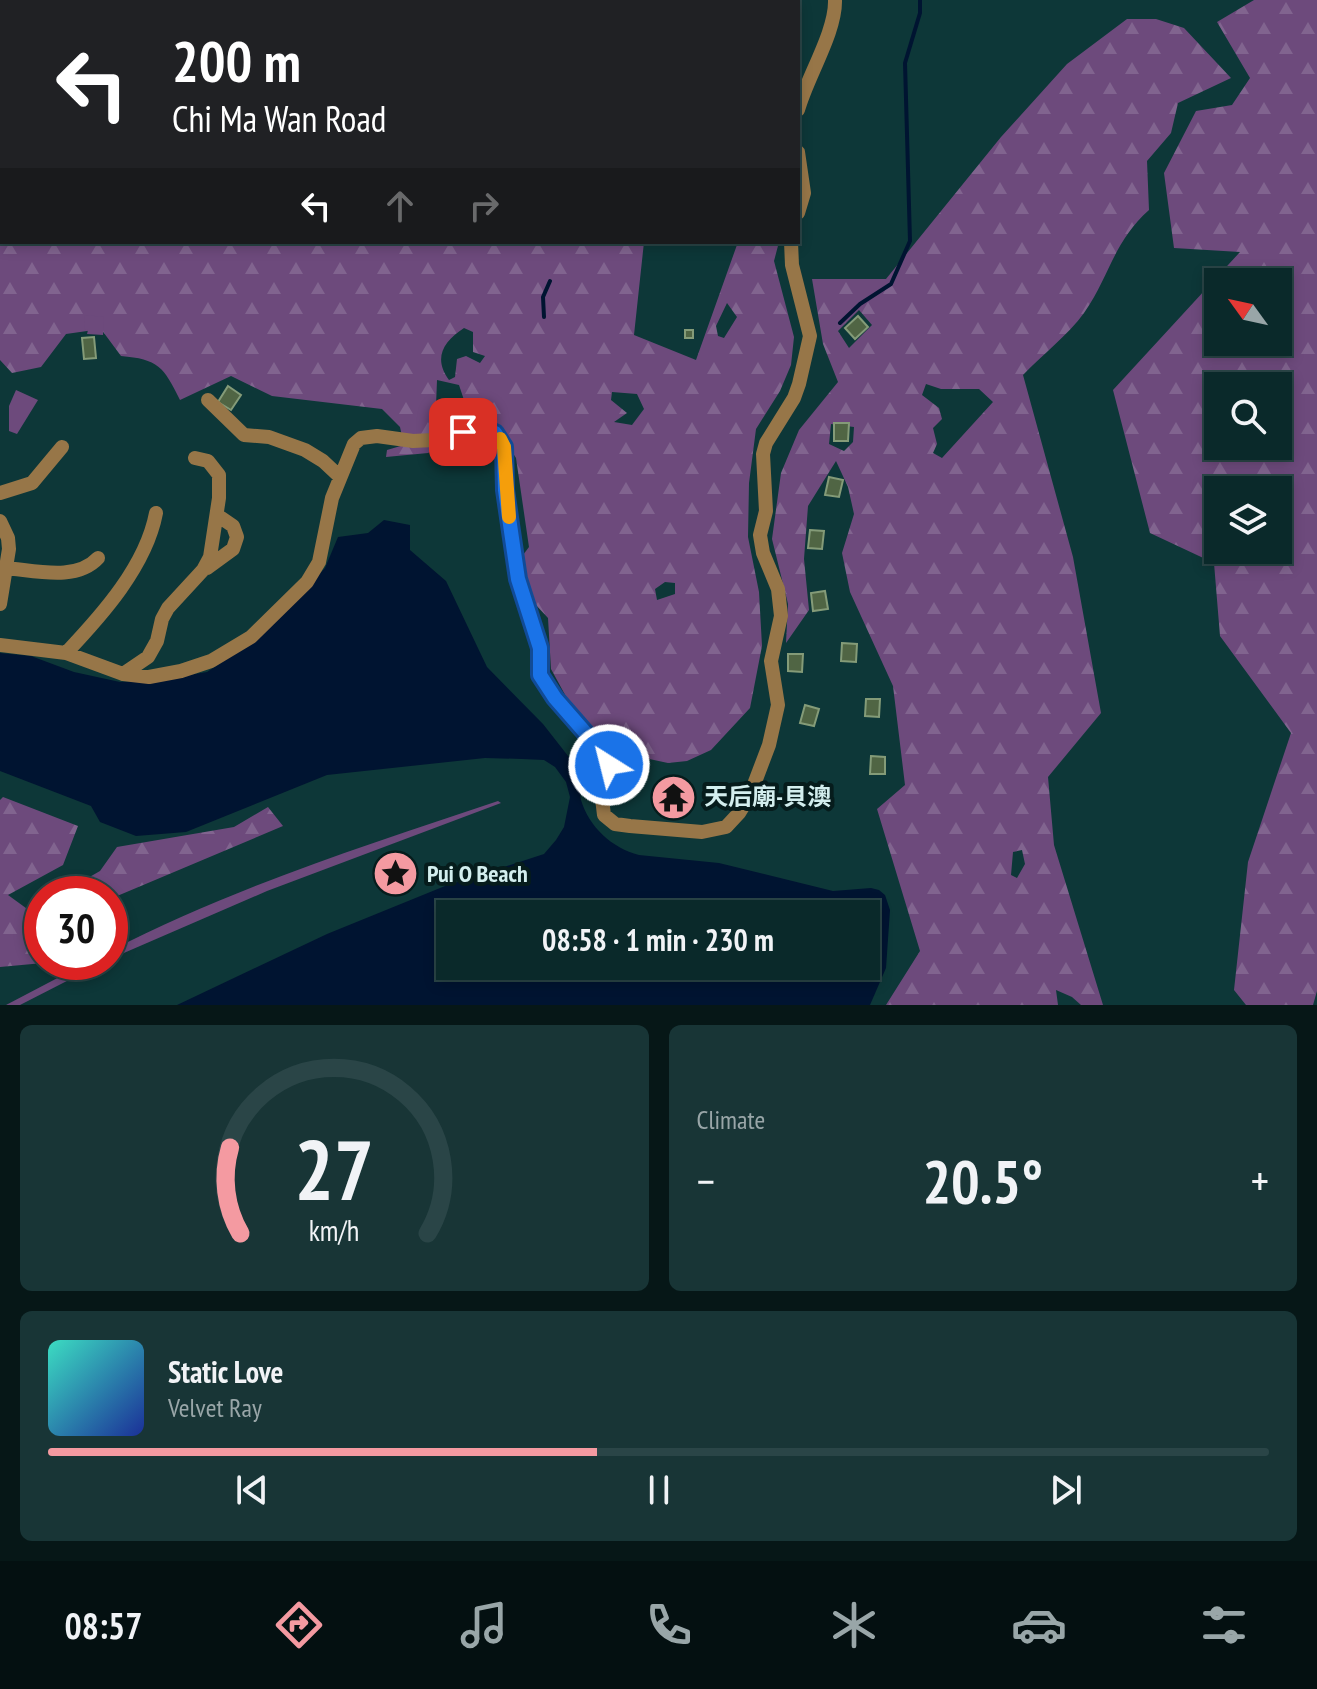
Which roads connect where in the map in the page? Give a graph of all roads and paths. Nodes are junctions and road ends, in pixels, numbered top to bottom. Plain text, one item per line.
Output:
1 (835, 0) edge
2 (800, 104) edge
3 (800, 166) edge
4 (800, 206) edge
5 (791, 244) edge
6 (208, 400) dead end
7 (62, 447) dead end
8 (195, 458) dead end
9 (339, 476) junction
10 (0, 493) edge
11 (156, 513) dead end
12 (217, 515) junction
13 (0, 521) edge
14 (98, 558) dead end
15 (4, 568) junction
16 (203, 570) junction
17 (0, 604) edge
18 (0, 645) edge
19 (66, 653) junction
20 (123, 674) junction

1 - 2 street
3 - 4 street
5 - 9 street
6 - 9 street
7 - 10 street
8 - 12 street
9 - 20 street
11 - 19 street
12 - 16 street
12 - 16 street
13 - 15 street
14 - 15 street
15 - 17 street
16 - 20 street
18 - 19 street
19 - 20 street

